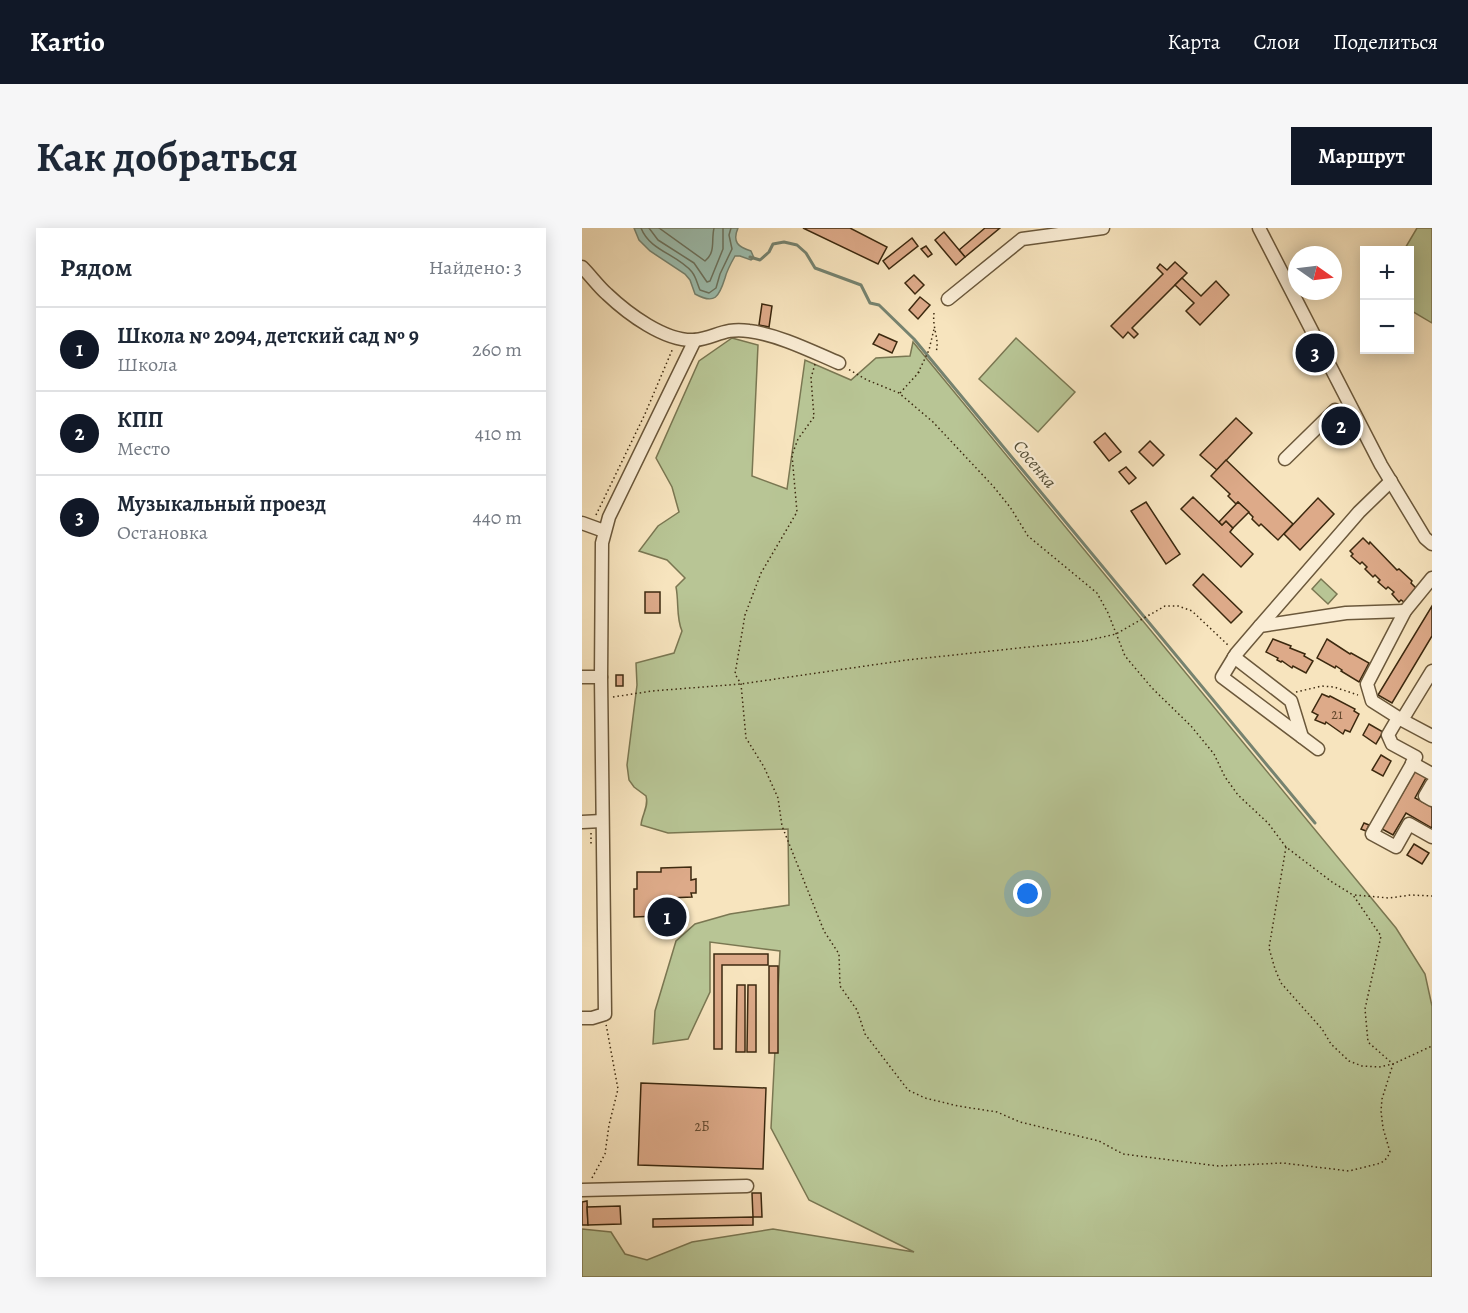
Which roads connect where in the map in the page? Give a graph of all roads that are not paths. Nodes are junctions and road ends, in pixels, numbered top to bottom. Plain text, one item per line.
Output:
1 (1103, 228) edge
2 (1259, 228) edge
3 (582, 267) edge
4 (948, 299) dead end
5 (695, 340) junction
6 (839, 363) road end
7 (1335, 410) dead end
8 (1285, 459) dead end
9 (1391, 481) junction
10 (585, 519) edge
11 (604, 531) junction
12 (1432, 544) edge
13 (1432, 578) edge
14 (1405, 611) junction
15 (1260, 626) junction
16 (1235, 656) junction
17 (1432, 671) edge
18 (582, 677) edge
19 (601, 677) junction
20 (1428, 688) edge
21 (1400, 719) junction
22 (1432, 736) edge
23 (1302, 737) junction
24 (1318, 749) dead end
25 (1412, 763) junction
26 (1432, 774) edge
27 (1432, 784) edge
28 (1432, 800) edge
29 (592, 822) edge
30 (1432, 837) edge
31 (582, 1018) edge
32 (747, 1186) dead end
33 (584, 1190) edge

1 - 4 street
2 - 9 street
3 - 5 street
5 - 6 street
5 - 11 street
7 - 8 street
9 - 12 street
9 - 15 street
10 - 11 street
11 - 19 street
13 - 14 street
14 - 15 street
14 - 21 street
15 - 16 street
16 - 23 street
16 - 23 street
17 - 20 street
18 - 19 street
19 - 29 street
20 - 21 street
21 - 22 street
21 - 25 street
23 - 24 street
25 - 26 street
25 - 30 street
27 - 28 street
29 - 31 street
32 - 33 street

